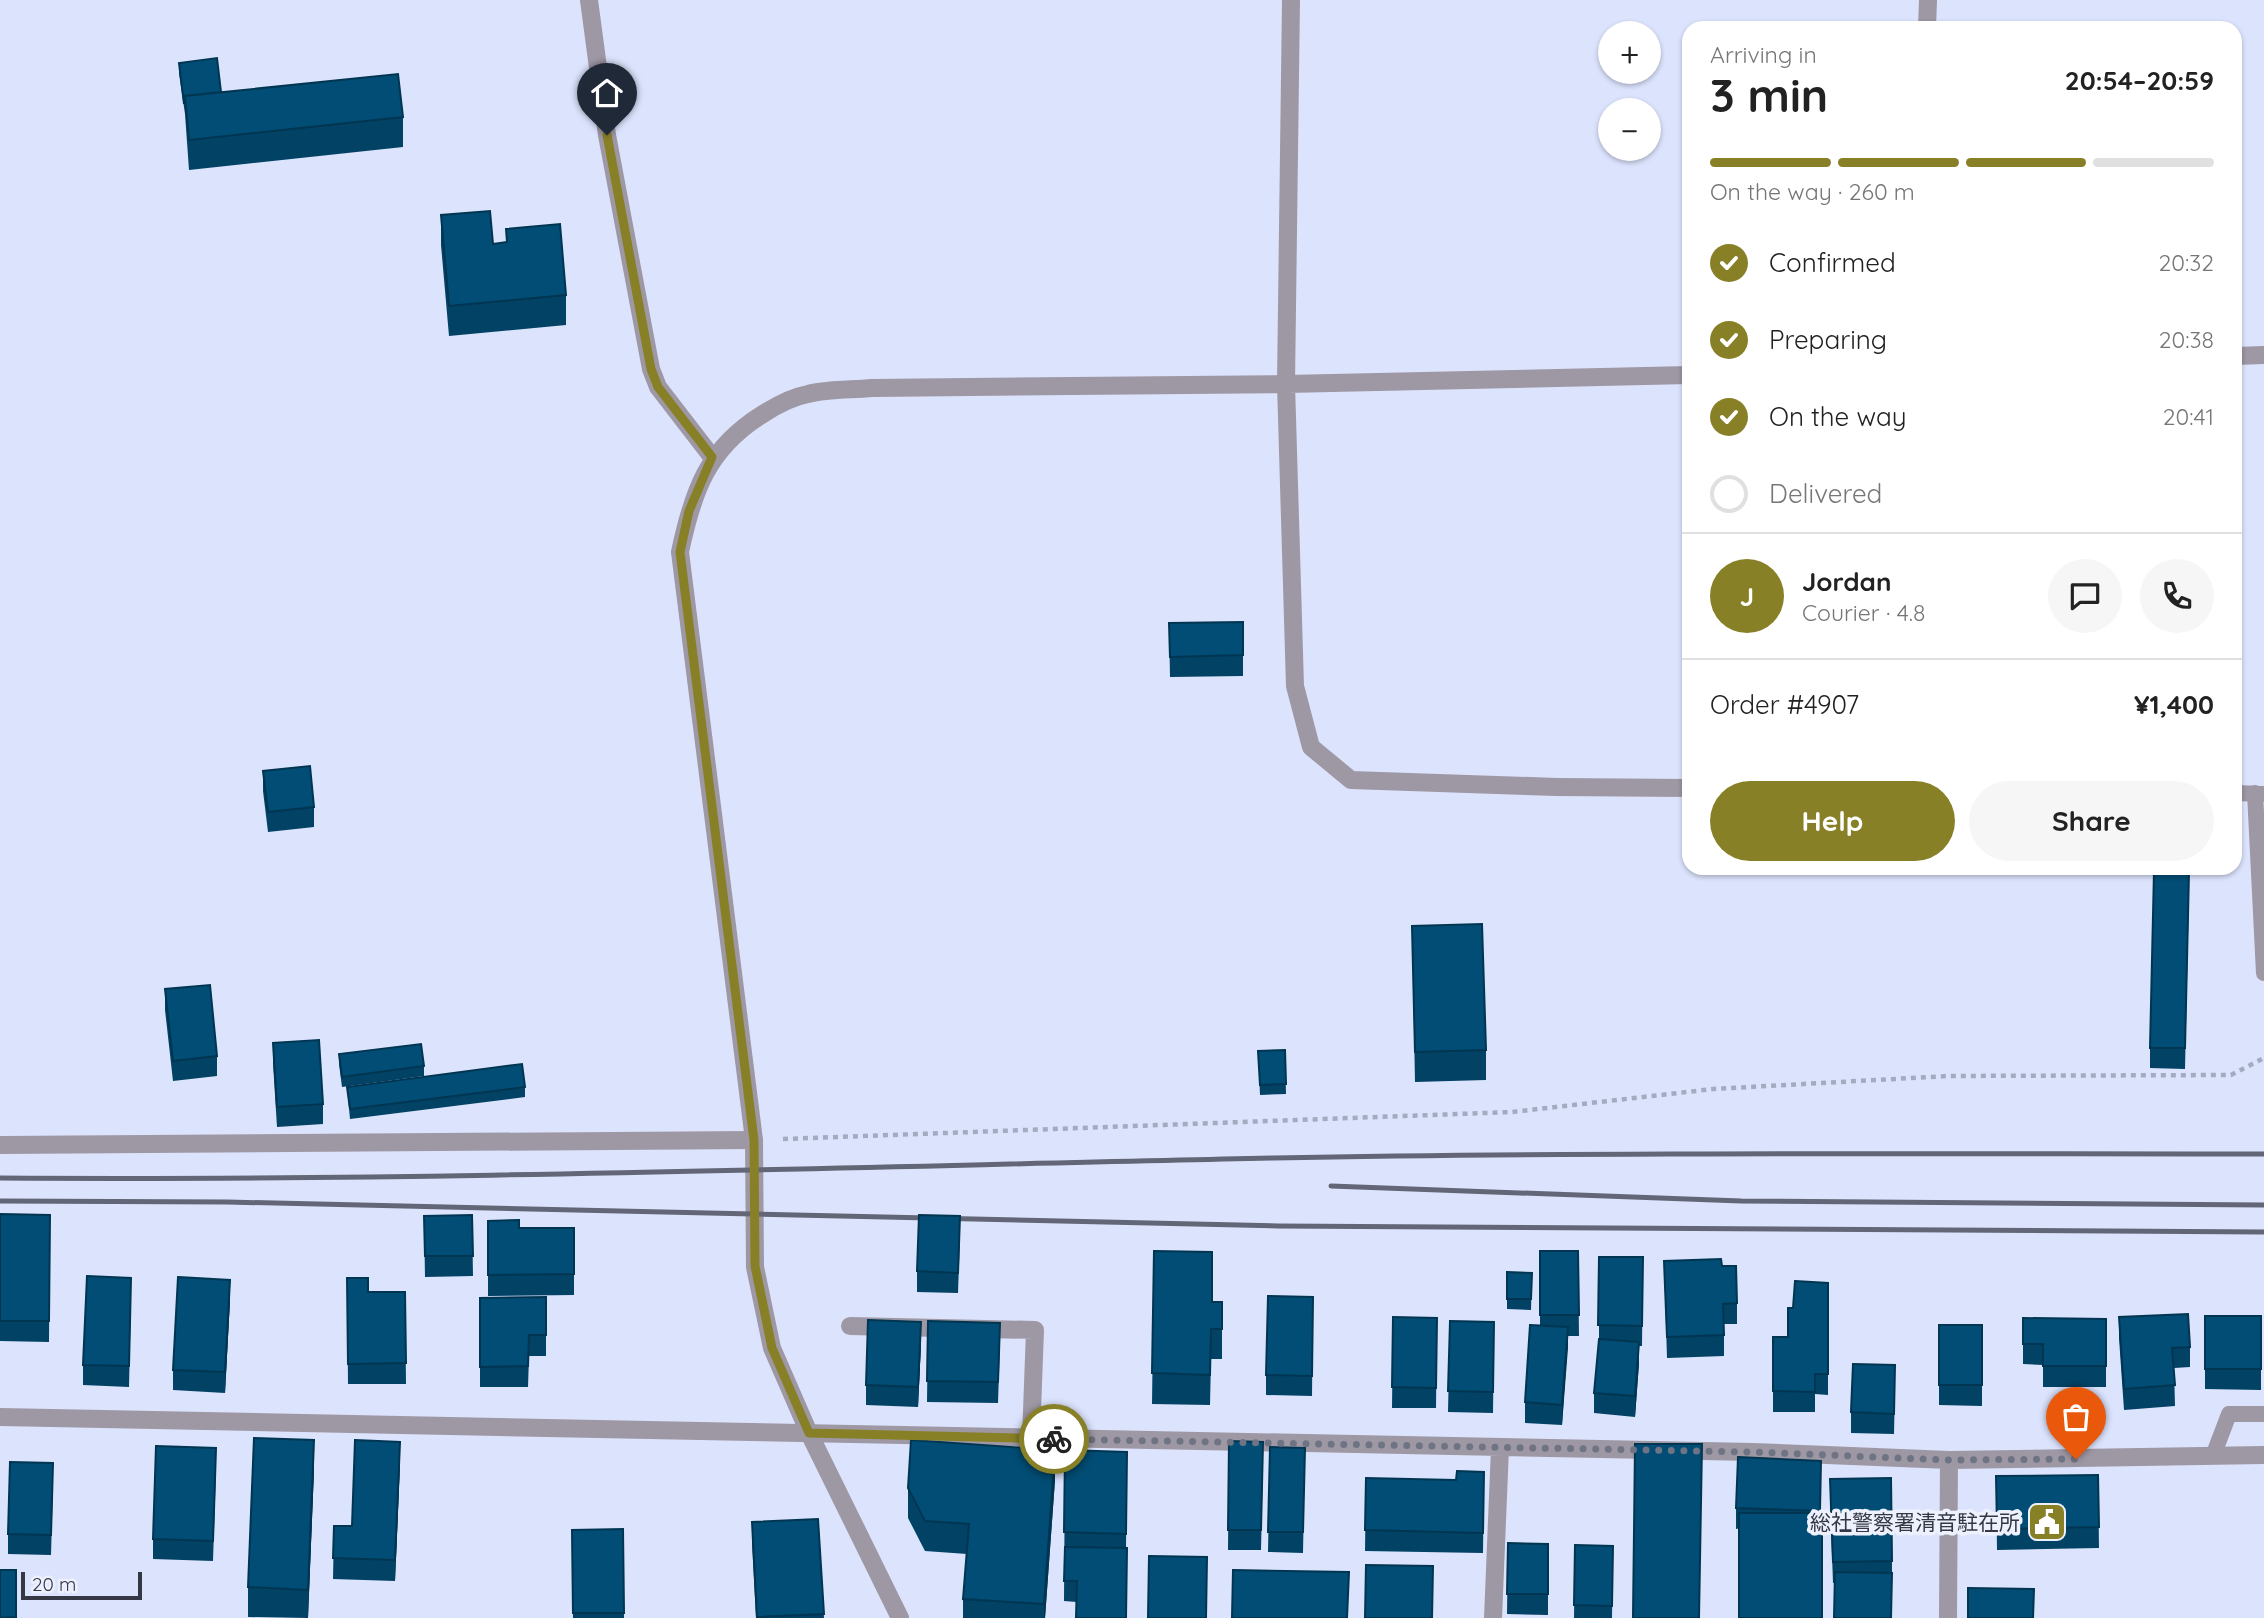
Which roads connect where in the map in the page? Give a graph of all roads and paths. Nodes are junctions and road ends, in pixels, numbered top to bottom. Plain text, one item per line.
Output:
1 (589, 0) edge
2 (1291, 0) edge
3 (1928, 0) edge
4 (1927, 21) edge
5 (2264, 355) edge
6 (2242, 356) edge
7 (1682, 375) edge
8 (1286, 384) junction
9 (712, 457) junction
10 (1682, 788) edge
11 (2242, 793) edge
12 (2260, 793) edge
13 (2264, 973) edge
14 (2262, 1059) edge
15 (754, 1140) junction
16 (0, 1144) edge
17 (850, 1326) dead end
18 (2264, 1414) edge
19 (0, 1417) edge
20 (809, 1433) junction
21 (1031, 1438) junction
22 (1500, 1448) junction
23 (2264, 1455) edge
24 (2213, 1456) junction
25 (1949, 1460) junction
26 (900, 1618) edge
27 (1493, 1618) edge
28 (1948, 1618) edge

1 - 9 street
2 - 8 street
3 - 4 street
5 - 6 street
7 - 8 street
8 - 9 street
8 - 10 street
9 - 15 street
11 - 12 lane
12 - 13 lane
14 - 15 path
15 - 16 street
15 - 20 street
17 - 21 street
18 - 24 lane
19 - 20 street
20 - 21 street
20 - 26 street
21 - 22 street
22 - 25 street
22 - 27 street
23 - 24 street
24 - 25 street
25 - 28 street

